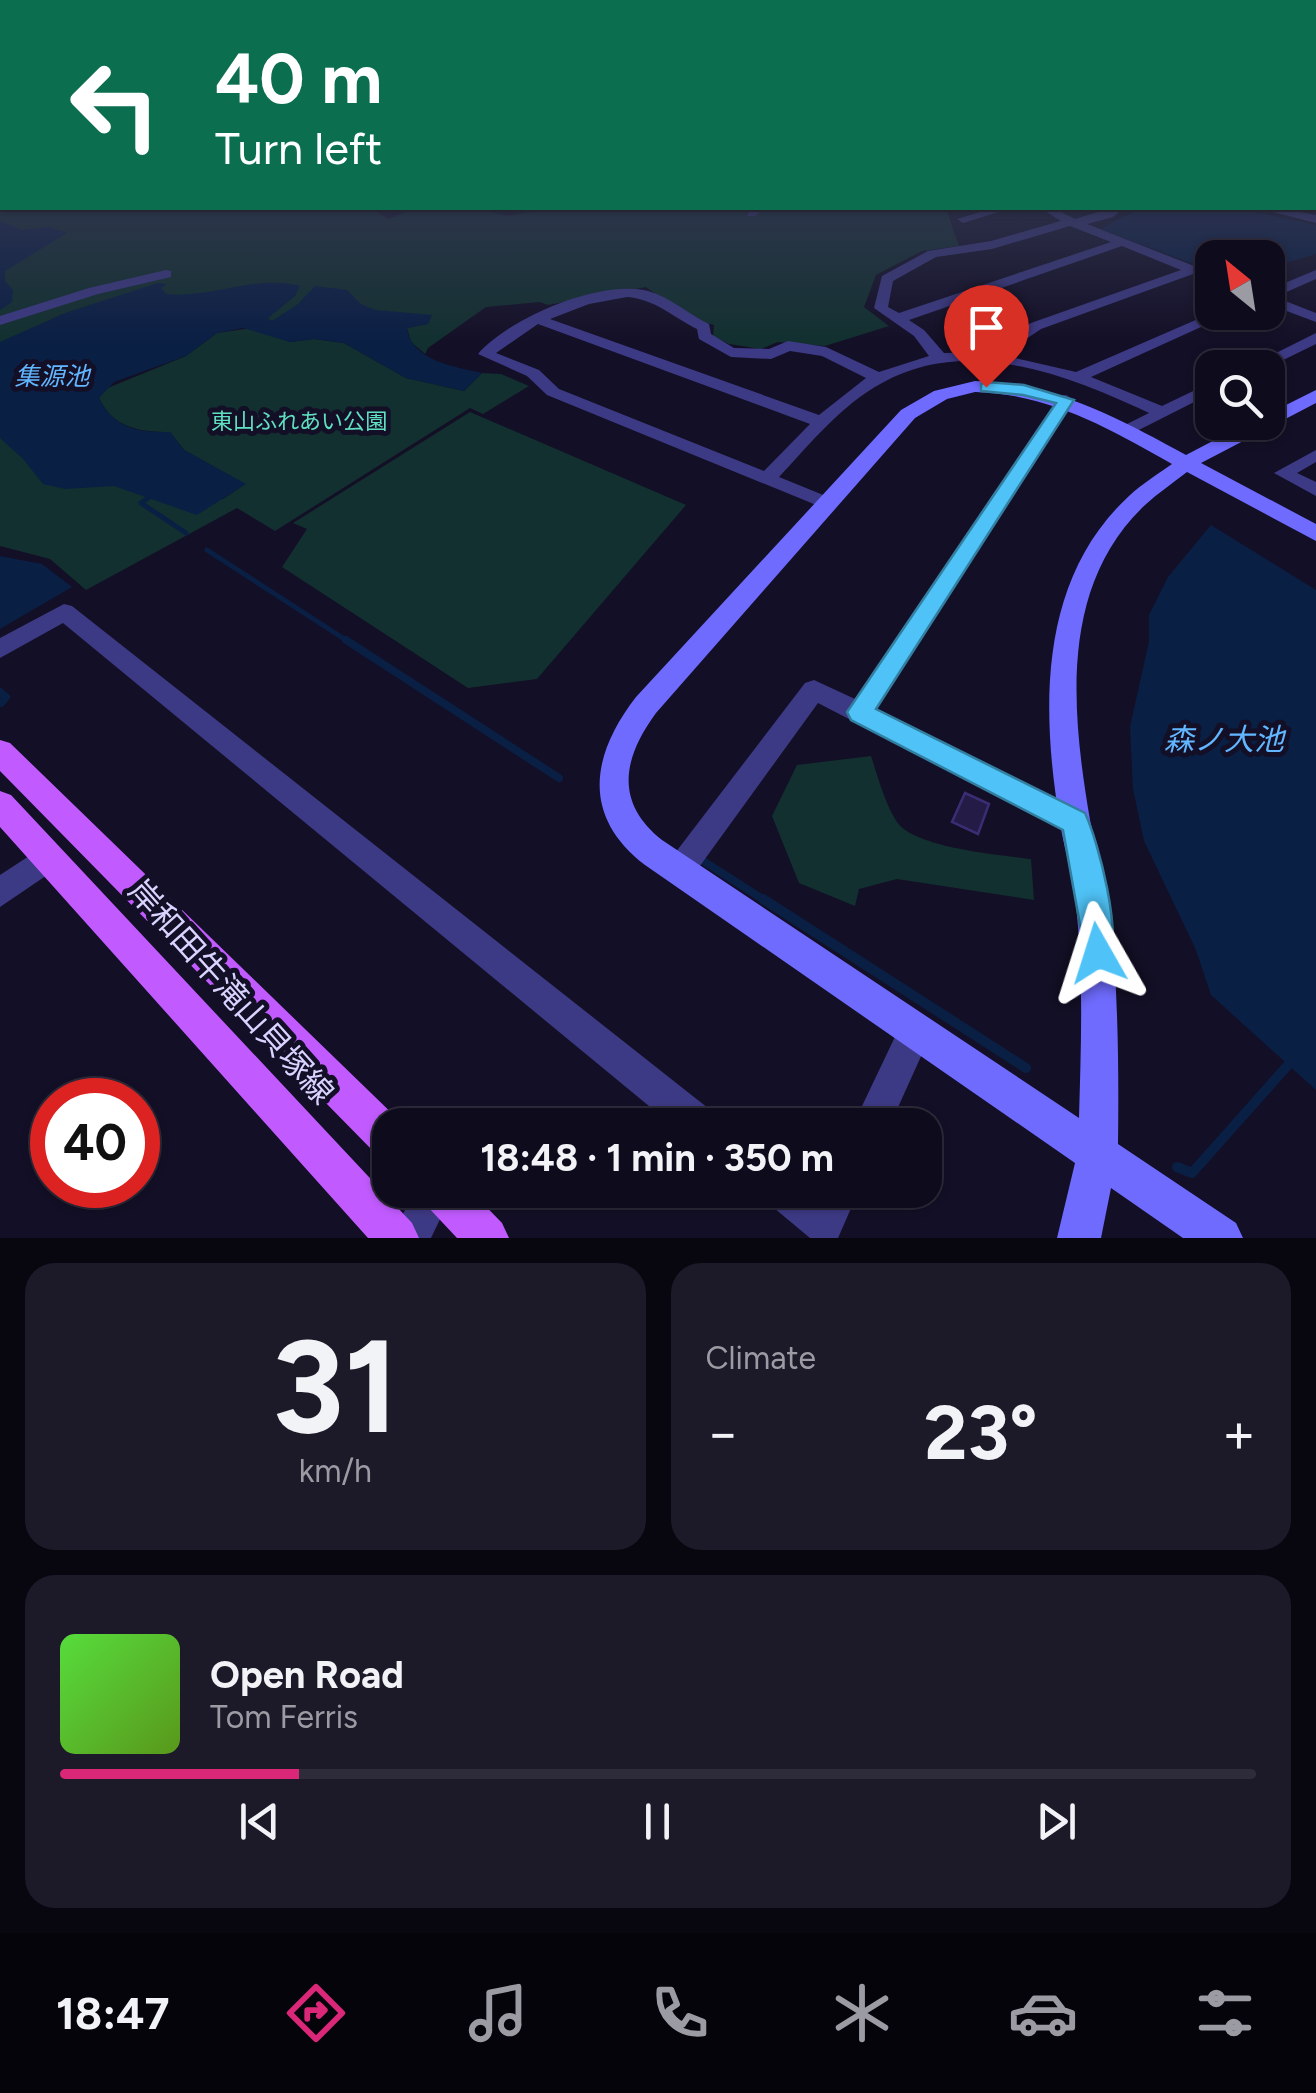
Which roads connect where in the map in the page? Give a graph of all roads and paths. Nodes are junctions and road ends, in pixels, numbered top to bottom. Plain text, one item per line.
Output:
1 (965, 228) edge
2 (1051, 228) edge
3 (1087, 228) edge
4 (1123, 242) junction
5 (972, 249) junction
6 (1193, 270) joint
7 (166, 274) dead end
8 (1316, 274) edge
9 (1285, 289) edge
10 (1285, 304) edge
11 (1316, 318) edge
12 (897, 319) junction
13 (537, 320) junction
14 (0, 321) edge
15 (1195, 328) edge
16 (1316, 338) edge
17 (1285, 353) edge
18 (987, 358) junction
19 (940, 360) junction
20 (878, 378) junction
21 (1073, 388) junction
22 (1195, 395) edge
23 (1316, 396) edge
24 (1160, 412) junction
25 (1285, 412) edge
26 (822, 422) junction
27 (1128, 431) junction
28 (1231, 440) edge
29 (1316, 455) edge
30 (1186, 463) junction
31 (769, 476) junction
32 (1316, 490) edge
33 (826, 502) junction
34 (1316, 534) edge
35 (0, 649) edge
36 (860, 712) junction
37 (0, 752) edge
38 (0, 806) edge
39 (1075, 822) junction
40 (49, 858) junction
41 (679, 872) junction
42 (0, 892) edge
43 (914, 1032) junction
44 (679, 1108) edge
45 (879, 1108) edge
46 (372, 1122) edge
47 (1098, 1152) junction
48 (428, 1208) edge
49 (456, 1208) edge
50 (803, 1208) edge
51 (832, 1208) edge
52 (397, 1238) edge
53 (410, 1238) edge
54 (487, 1238) edge
55 (1079, 1238) edge
56 (1221, 1238) edge

1 - 5 street
2 - 5 street
3 - 4 street
4 - 6 street
4 - 12 street
5 - 12 street
6 - 18 street
7 - 14 street
8 - 9 street
10 - 11 street
12 - 19 street
13 - 20 street
13 - 26 street
13 - 31 street
15 - 21 street
16 - 17 street
18 - 19 street
18 - 21 street
19 - 20 street
20 - 26 street
21 - 24 street
21 - 27 street
21 - 33 street
21 - 36 street
22 - 24 street
23 - 25 street
24 - 27 street
26 - 31 street
27 - 30 street
28 - 30 street
29 - 32 street
30 - 34 street
30 - 39 street
31 - 33 street
33 - 41 street
35 - 44 street
36 - 39 street
36 - 41 street
37 - 46 main road, 岸和田牛滝山貝塚線
38 - 40 main road, 岸和田牛滝山貝塚線
39 - 47 street
40 - 42 street
40 - 52 main road, 岸和田牛滝山貝塚線
41 - 43 street
43 - 45 street
43 - 47 street
47 - 55 street
47 - 56 street
48 - 53 street
49 - 54 main road
50 - 51 street

